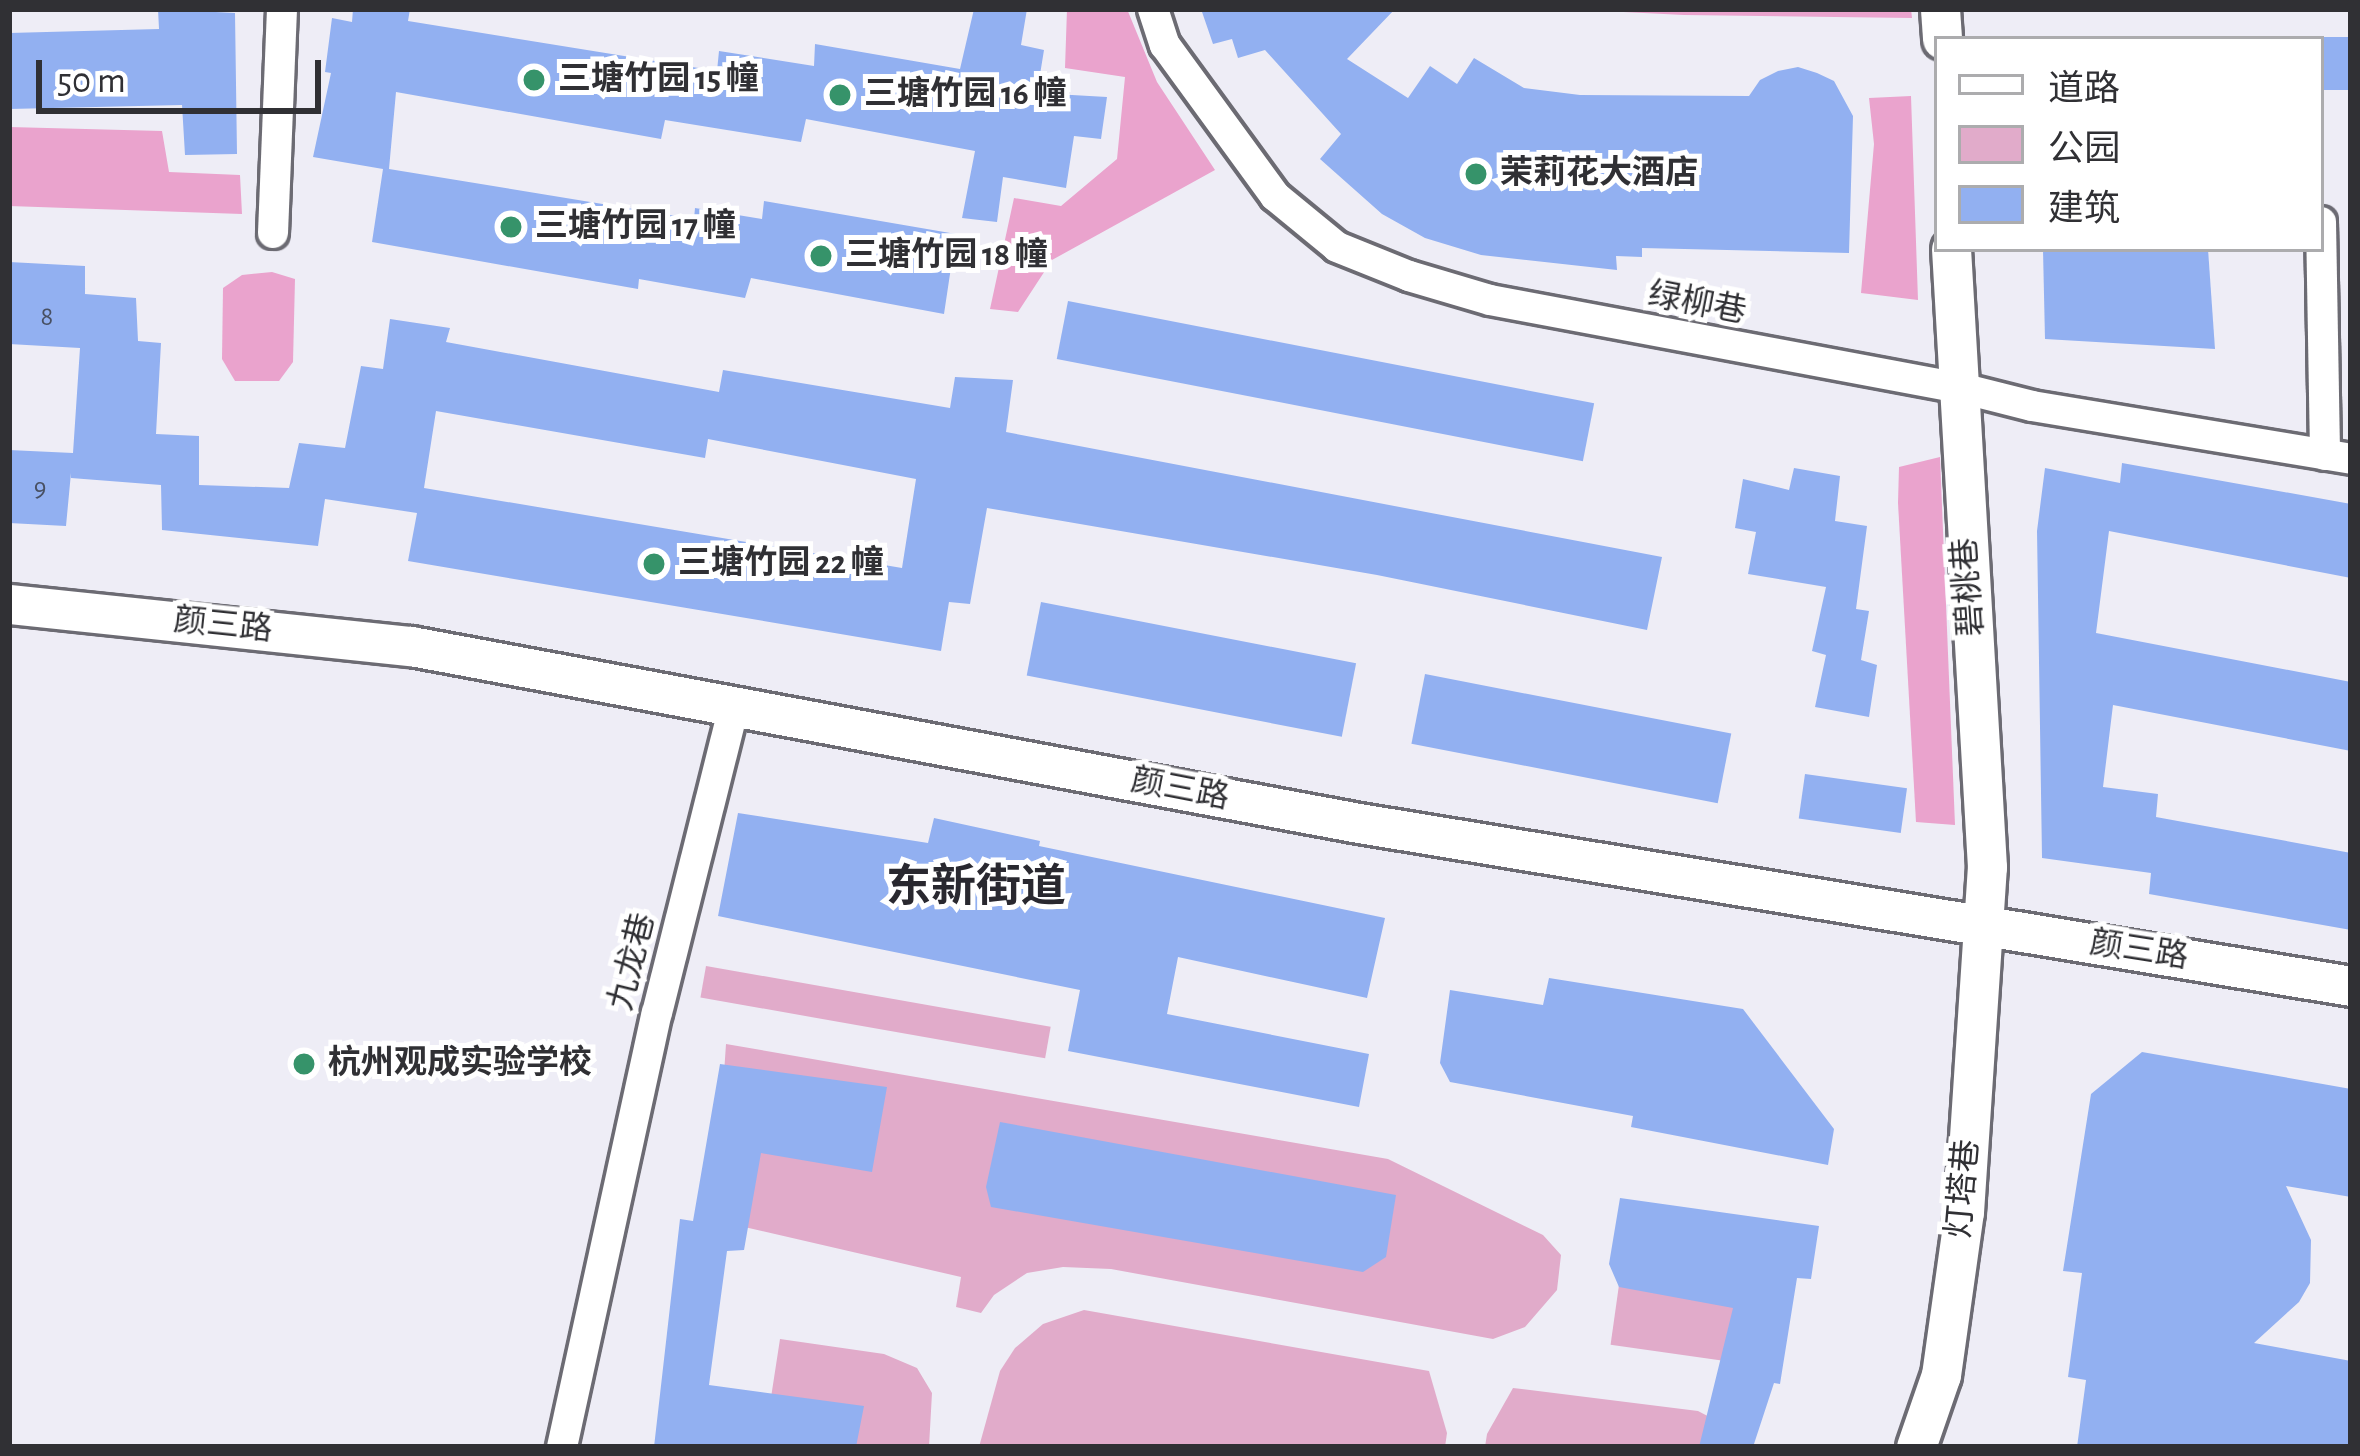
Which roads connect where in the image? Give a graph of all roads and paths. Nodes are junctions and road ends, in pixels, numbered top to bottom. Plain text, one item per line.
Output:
1 (282, 9) edge
2 (1154, 9) edge
3 (273, 233) dead end
4 (1951, 252) edge
5 (2323, 252) edge
6 (1957, 387) junction
7 (2338, 457) edge
8 (9, 604) edge
9 (734, 706) junction
10 (1983, 926) junction
11 (2351, 986) edge
12 (562, 1447) edge
13 (1916, 1447) edge

1 - 3 street
2 - 6 street, 绿柳巷
4 - 6 street, 碧桃巷
5 - 7 street
6 - 7 street, 绿柳巷
6 - 10 street, 碧桃巷
8 - 9 street, 颜三路
9 - 10 street, 颜三路
9 - 12 street, 九龙巷
10 - 11 street, 颜三路
10 - 13 street, 灯塔巷

